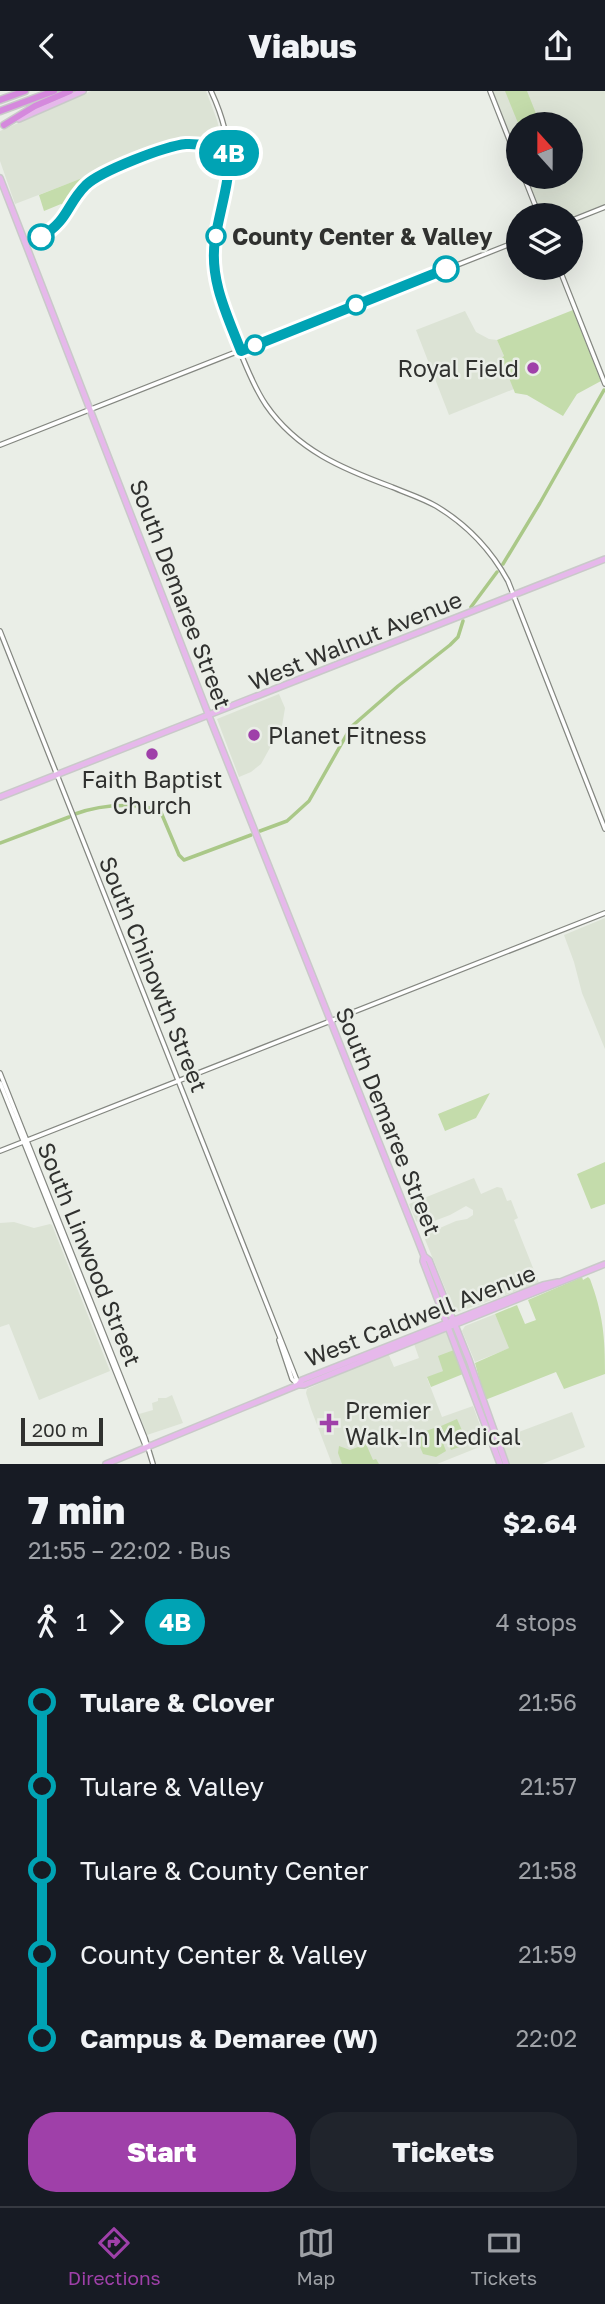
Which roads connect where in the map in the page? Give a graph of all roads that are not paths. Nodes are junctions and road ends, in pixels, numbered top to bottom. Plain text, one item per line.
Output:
1 (25, 91) edge
2 (54, 91) edge
3 (70, 91) edge
4 (83, 91) edge
5 (211, 91) edge
6 (490, 91) edge
7 (0, 100) edge
8 (0, 111) edge
9 (2, 126) edge
10 (506, 132) edge
11 (0, 178) edge
12 (605, 207) edge
13 (583, 216) edge
14 (506, 246) edge
15 (564, 280) edge
16 (241, 351) junction
17 (605, 384) edge
18 (90, 410) junction
19 (0, 445) edge
20 (605, 559) edge
21 (513, 596) junction
22 (0, 631) edge
23 (209, 716) junction
24 (56, 775) junction
25 (0, 797) edge
26 (605, 829) edge
27 (605, 913) edge
28 (331, 1022) junction
29 (0, 1073) edge
30 (178, 1082) junction
31 (0, 1083) edge
32 (25, 1141) junction
33 (0, 1151) edge
34 (71, 1263) junction
35 (605, 1264) edge
36 (558, 1282) junction
37 (533, 1288) junction
38 (85, 1289) junction
39 (510, 1304) junction
40 (451, 1323) junction
41 (102, 1341) junction
42 (388, 1345) junction
43 (113, 1359) junction
44 (354, 1365) junction
45 (467, 1376) junction
46 (298, 1385) junction
47 (480, 1395) junction
48 (478, 1409) junction
49 (494, 1433) junction
50 (147, 1447) junction
51 (106, 1464) edge
52 (153, 1464) edge
53 (500, 1464) edge
54 (506, 1464) edge

1 - 7 highway
2 - 8 highway
3 - 9 highway
4 - 9 main road
5 - 16 street
6 - 10 street
11 - 18 main road, South Demaree Street
12 - 13 street
14 - 16 street
15 - 17 street
16 - 18 street
16 - 21 street
18 - 19 street
18 - 23 main road, South Demaree Street
20 - 21 main road, West Walnut Avenue
21 - 23 main road, West Walnut Avenue
21 - 26 street
22 - 24 street, South Chinowth Street
23 - 24 main road, West Walnut Avenue
23 - 28 main road, South Demaree Street
24 - 25 main road, West Walnut Avenue
24 - 30 street, South Chinowth Street
27 - 28 street
28 - 30 street
28 - 40 main road, South Demaree Street
29 - 32 street, South Linwood Street
30 - 32 street
30 - 46 street, South Chinowth Street
31 - 32 street, South Linwood Street
32 - 33 street
32 - 34 street, South Linwood Street
32 - 38 street, South Linwood Street
34 - 38 street
34 - 41 street, South Linwood Street
35 - 36 main road, West Caldwell Avenue
36 - 37 main road, West Caldwell Avenue
36 - 39 main road, West Caldwell Avenue
37 - 39 main road
37 - 40 main road, West Caldwell Avenue
38 - 43 street, South Linwood Street
39 - 40 main road, West Caldwell Avenue
40 - 42 main road, West Caldwell Avenue
40 - 44 main road, West Caldwell Avenue
40 - 45 main road, South Demaree Street
40 - 47 main road, South Demaree Street
41 - 43 street
41 - 50 street, South Linwood Street
42 - 44 main road
42 - 46 main road, West Caldwell Avenue
43 - 50 street, South Linwood Street
44 - 46 main road, West Caldwell Avenue
45 - 47 main road
45 - 48 main road, South Demaree Street
46 - 50 main road, West Caldwell Avenue
47 - 49 main road, South Demaree Street
48 - 49 main road
48 - 53 main road, South Demaree Street
49 - 54 main road, South Demaree Street
50 - 51 main road, West Caldwell Avenue
50 - 52 street, South Linwood Street

